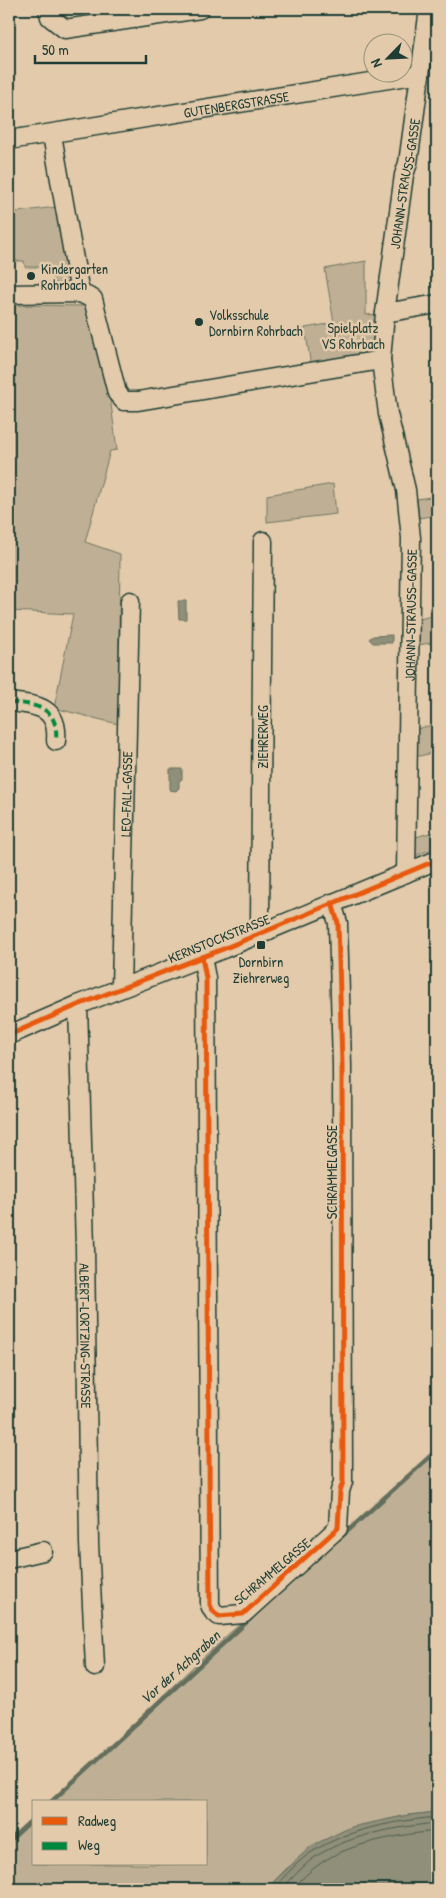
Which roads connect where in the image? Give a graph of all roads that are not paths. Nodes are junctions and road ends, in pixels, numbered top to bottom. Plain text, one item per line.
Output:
1 (48, 9) edge
2 (200, 9) edge
3 (429, 9) edge
4 (420, 74) junction
5 (52, 134) junction
6 (9, 140) edge
7 (80, 293) junction
8 (9, 294) edge
9 (437, 304) edge
10 (385, 312) junction
11 (381, 360) junction
12 (263, 541) dead end
13 (130, 601) dead end
14 (9, 702) edge
15 (56, 741) dead end
16 (437, 860) edge
17 (406, 873) junction
18 (332, 903) junction
19 (266, 932) junction
20 (202, 957) junction
21 (121, 988) junction
22 (78, 1005) junction
23 (9, 1034) edge
24 (43, 1551) dead end
25 (9, 1559) edge
26 (95, 1667) dead end

1 - 2 street
3 - 4 street, JOHANN-STRAUSS-GASSE
4 - 5 street, GUTENBERGSTRASSE
4 - 10 street, JOHANN-STRAUSS-GASSE
5 - 6 street, GUTENBERGSTRASSE
5 - 7 street
7 - 8 street
7 - 11 street
9 - 10 street
10 - 11 street, JOHANN-STRAUSS-GASSE
11 - 17 street, JOHANN-STRAUSS-GASSE
12 - 19 street, ZIEHRERWEG
13 - 21 street, LEO-FALL-GASSE
14 - 15 street
16 - 17 street, KERNSTOCKSTRASSE
17 - 18 street, KERNSTOCKSTRASSE
18 - 19 street, KERNSTOCKSTRASSE
18 - 20 street, SCHRAMMELGASSE
19 - 20 street, KERNSTOCKSTRASSE
20 - 21 street, KERNSTOCKSTRASSE
21 - 22 street, KERNSTOCKSTRASSE
22 - 23 street, KERNSTOCKSTRASSE
22 - 26 street, ALBERT-LORTZING-STRASSE
24 - 25 street

